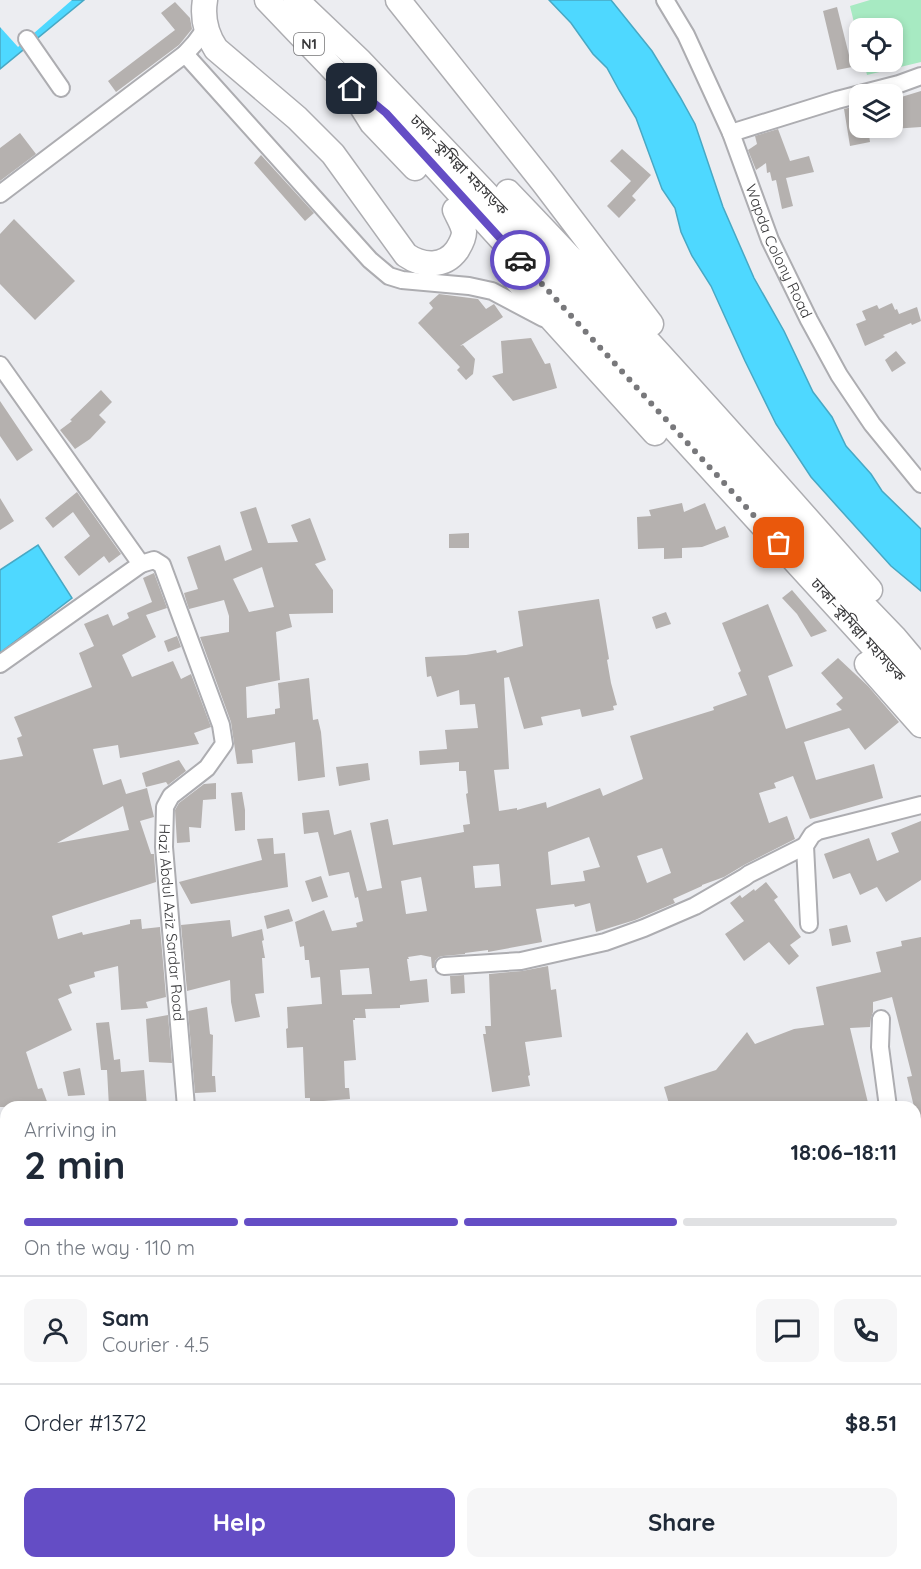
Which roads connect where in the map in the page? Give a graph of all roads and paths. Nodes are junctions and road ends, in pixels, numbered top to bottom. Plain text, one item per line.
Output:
1 (205, 0) edge
2 (267, 0) edge
3 (296, 0) edge
4 (318, 0) edge
5 (398, 0) edge
6 (664, 0) edge
7 (206, 28) junction
8 (27, 39) dead end
9 (185, 54) junction
10 (365, 56) junction
11 (921, 76) edge
12 (61, 88) dead end
13 (352, 89) junction
14 (731, 133) junction
15 (0, 194) edge
16 (455, 210) junction
17 (557, 326) junction
18 (0, 365) edge
19 (708, 407) junction
20 (921, 484) edge
21 (148, 562) junction
22 (921, 648) edge
23 (0, 664) edge
24 (921, 669) edge
25 (921, 699) edge
26 (921, 725) edge
27 (921, 805) edge
28 (805, 846) junction
29 (809, 924) dead end
30 (444, 966) dead end
31 (881, 1019) dead end
32 (185, 1101) edge
33 (887, 1101) edge

1 - 7 highway
2 - 13 highway, N1
3 - 10 highway, N1
4 - 10 highway
5 - 19 highway
6 - 14 street, Wapda Colony Road
7 - 9 street
7 - 16 highway
8 - 12 street
9 - 15 street
9 - 17 street
10 - 19 highway
10 - 24 highway, ঢাকা–কুমিল্লা মহাসড়ক / N1
11 - 14 street
13 - 16 highway
13 - 25 highway, ঢাকা–কুমিল্লা মহাসড়ক / N1
14 - 20 street, Wapda Colony Road
16 - 17 highway
17 - 26 highway
18 - 21 street
19 - 22 highway
21 - 23 street
21 - 32 street, Hazi Abdul Aziz Sardar Road
27 - 28 street
28 - 29 street
28 - 30 street
31 - 33 street

